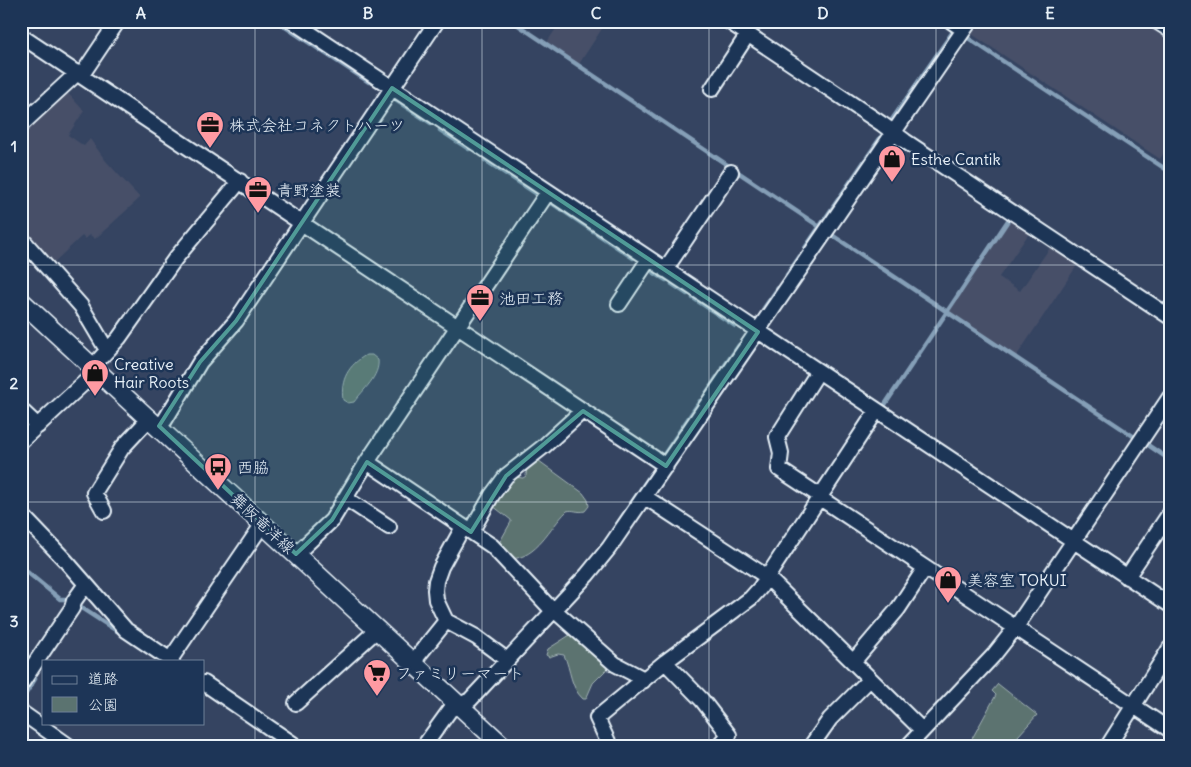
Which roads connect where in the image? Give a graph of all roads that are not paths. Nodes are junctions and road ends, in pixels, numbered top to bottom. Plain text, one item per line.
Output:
1 (118, 21) edge
2 (292, 21) edge
3 (437, 21) edge
4 (728, 21) edge
5 (951, 21) edge
6 (1156, 21) edge
7 (967, 26) edge
8 (1170, 30) edge
9 (748, 34) junction
10 (21, 36) edge
11 (79, 74) junction
12 (392, 88) junction
13 (712, 89) dead end
14 (21, 125) edge
15 (894, 133) junction
16 (730, 172) dead end
17 (240, 182) junction
18 (548, 192) junction
19 (302, 223) junction
20 (21, 238) edge
21 (650, 259) junction
22 (665, 270) junction
23 (21, 300) edge
24 (619, 304) dead end
25 (1170, 317) edge
26 (457, 326) junction
27 (758, 332) junction
28 (108, 349) junction
29 (95, 368) junction
30 (818, 372) junction
31 (1170, 397) edge
32 (21, 410) edge
33 (582, 410) junction
34 (877, 410) junction
35 (154, 422) junction
36 (38, 426) junction
37 (21, 442) edge
38 (367, 462) junction
39 (666, 466) junction
40 (645, 497) junction
41 (820, 497) junction
42 (345, 498) junction
43 (104, 511) dead end
44 (1170, 513) edge
45 (21, 514) edge
46 (264, 524) junction
47 (389, 527) dead end
48 (467, 529) junction
49 (1073, 541) junction
50 (296, 554) junction
51 (925, 568) junction
52 (767, 577) junction
53 (1127, 577) junction
54 (86, 584) junction
55 (1170, 605) edge
56 (554, 611) junction
57 (446, 621) junction
58 (1016, 627) junction
59 (378, 629) junction
60 (1170, 648) edge
61 (171, 660) edge
62 (508, 660) junction
63 (413, 662) junction
64 (665, 662) junction
65 (853, 662) junction
66 (870, 679) junction
67 (22, 680) edge
68 (643, 681) junction
69 (205, 684) edge
70 (296, 703) dead end
71 (460, 705) junction
72 (1133, 706) junction
73 (21, 712) edge
74 (922, 730) junction
75 (1170, 730) edge
76 (69, 746) edge
77 (296, 746) edge
78 (424, 746) edge
79 (504, 746) edge
80 (610, 746) edge
81 (719, 746) edge
82 (811, 746) edge
83 (908, 746) edge
84 (1108, 746) edge

1 - 11 street
2 - 12 street
3 - 12 street
4 - 9 street
5 - 7 street
6 - 8 street
7 - 15 street
9 - 13 street
9 - 15 street
10 - 11 street
11 - 14 street
11 - 17 street
12 - 18 street
12 - 19 street
15 - 25 street
15 - 27 street
16 - 22 street
17 - 19 street
17 - 28 street
18 - 21 street
18 - 26 street
19 - 26 street
19 - 35 street
20 - 28 street
21 - 22 street
21 - 24 street
22 - 27 street
23 - 29 main road, 舞阪竜洋線
26 - 33 street
26 - 38 street
27 - 30 street
27 - 39 street
28 - 29 street
29 - 35 main road, 舞阪竜洋線
29 - 36 street
30 - 34 street
30 - 41 street
31 - 49 street
32 - 36 street
33 - 39 street
33 - 48 street
34 - 41 street
34 - 49 street
35 - 43 street
35 - 46 main road, 舞阪竜洋線
36 - 37 street
38 - 42 street
38 - 48 street
39 - 40 street
40 - 52 street
40 - 56 street
41 - 51 street
41 - 52 street
42 - 47 street
42 - 50 street
44 - 53 street
45 - 54 street
46 - 50 main road, 舞阪竜洋線
46 - 61 street
48 - 56 street
48 - 57 street
49 - 53 street
49 - 58 street
50 - 59 main road, 舞阪竜洋線
51 - 58 street
51 - 65 street
52 - 64 street
52 - 65 street
53 - 55 street
54 - 61 street
54 - 67 street
56 - 62 street
56 - 68 street
57 - 62 street
57 - 63 street
58 - 72 street
58 - 74 street
59 - 63 main road, 舞阪竜洋線
59 - 70 street
60 - 72 street
62 - 71 street
63 - 71 main road, 舞阪竜洋線
64 - 68 street
64 - 81 street
65 - 66 street
66 - 74 street
66 - 82 street
68 - 80 street
69 - 77 street
71 - 78 street
71 - 79 main road, 舞阪竜洋線
72 - 75 street
72 - 84 street
73 - 76 street
74 - 83 street

